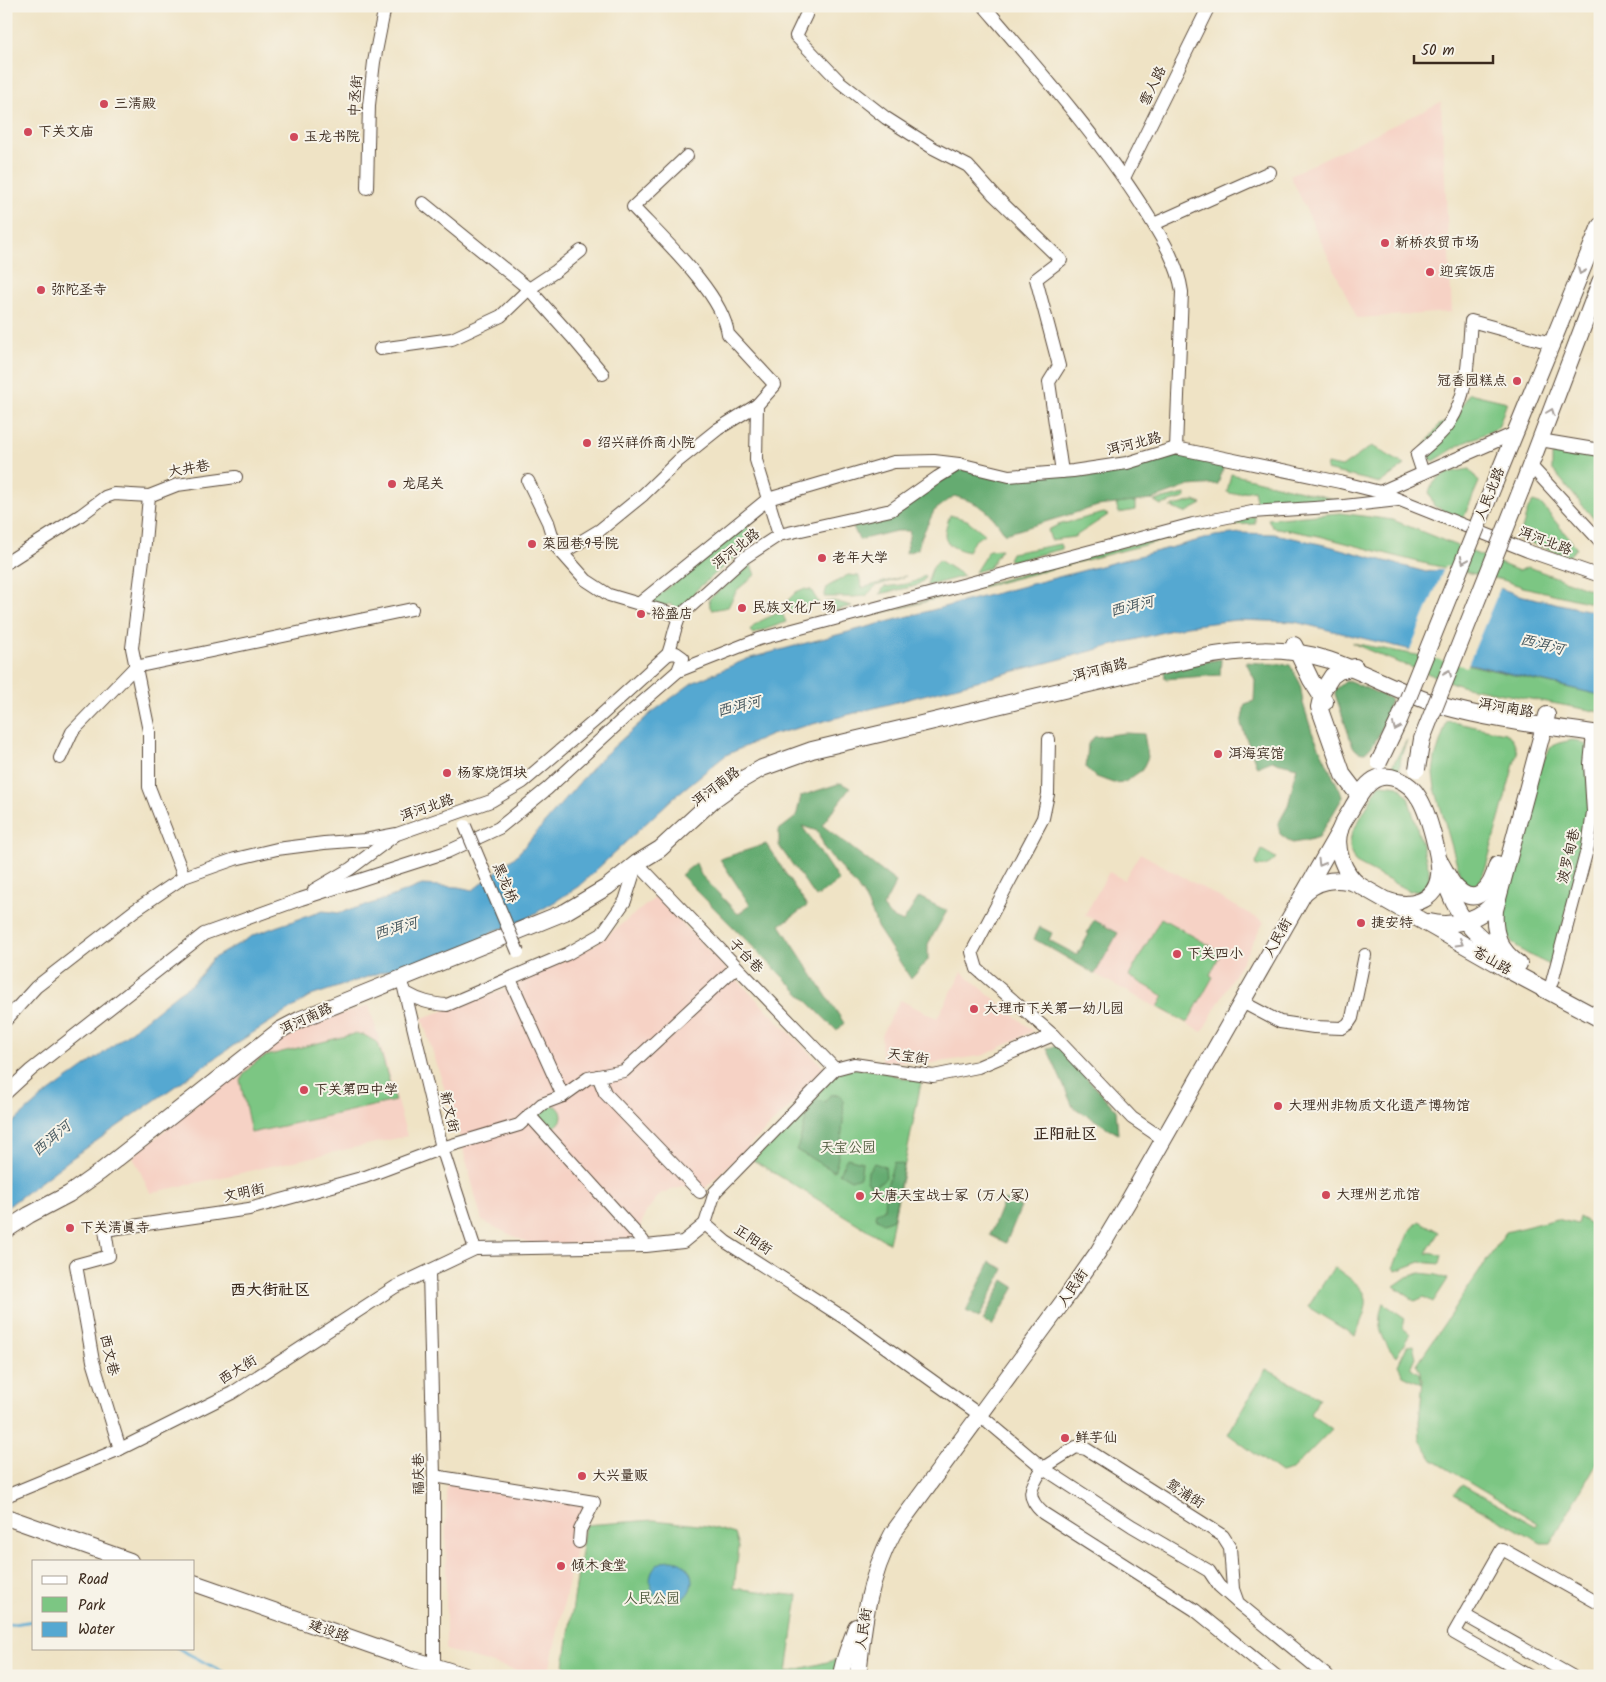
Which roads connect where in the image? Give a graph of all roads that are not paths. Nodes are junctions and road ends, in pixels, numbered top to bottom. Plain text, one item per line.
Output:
1 (385, 6) edge
2 (984, 6) edge
3 (1209, 6) edge
4 (806, 15) dead end
5 (688, 156) dead end
6 (1270, 172) dead end
7 (1124, 178) junction
8 (367, 188) dead end
9 (423, 203) dead end
10 (1154, 224) junction
11 (1600, 226) edge
12 (581, 251) dead end
13 (1600, 282) edge
14 (529, 288) junction
15 (1551, 343) junction
16 (380, 350) dead end
17 (603, 374) dead end
18 (757, 405) junction
19 (1515, 433) junction
20 (1540, 440) junction
21 (1176, 448) junction
22 (1600, 450) edge
23 (959, 464) junction
24 (1530, 465) junction
25 (1062, 472) junction
26 (1423, 473) junction
27 (236, 477) dead end
28 (528, 481) dead end
29 (1380, 492) junction
30 (149, 496) junction
31 (768, 499) junction
32 (1402, 500) junction
33 (1600, 522) edge
34 (1589, 529) junction
35 (779, 535) junction
36 (1600, 541) edge
37 (562, 553) junction
38 (6, 563) edge
39 (1600, 576) edge
40 (640, 603) junction
41 (412, 609) dead end
42 (680, 616) junction
43 (1295, 647) junction
44 (668, 654) junction
45 (1367, 664) junction
46 (135, 666) junction
47 (1349, 668) junction
48 (678, 671) junction
49 (1320, 696) junction
50 (1541, 719) junction
51 (1597, 730) edge
52 (1049, 739) dead end
53 (60, 758) dead end
54 (1359, 796) junction
55 (1424, 807) junction
56 (460, 813) junction
57 (1340, 830) junction
58 (397, 834) junction
59 (1594, 848) edge
60 (1439, 860) junction
61 (637, 863) junction
62 (184, 877) junction
63 (1359, 885) junction
64 (1498, 896) junction
65 (1301, 897) junction
66 (301, 899) junction
67 (1386, 900) junction
68 (1418, 918) junction
69 (1464, 921) junction
70 (1364, 955) dead end
71 (1520, 964) junction
72 (736, 967) junction
73 (526, 972) junction
74 (510, 979) junction
75 (1552, 982) junction
76 (403, 986) junction
77 (1242, 1002) junction
78 (1600, 1006) edge
79 (1600, 1019) edge
80 (6, 1020) edge
81 (1053, 1035) junction
82 (835, 1069) junction
83 (598, 1076) junction
84 (6, 1093) edge
85 (563, 1096) junction
86 (529, 1115) junction
87 (1163, 1140) junction
88 (442, 1148) junction
89 (700, 1192) dead end
90 (705, 1224) junction
91 (6, 1230) edge
92 (643, 1241) dead end
93 (475, 1250) junction
94 (76, 1265) joint
95 (429, 1272) junction
96 (980, 1415) junction
97 (120, 1449) junction
98 (1043, 1468) junction
99 (434, 1476) junction
100 (6, 1496) edge
101 (6, 1517) edge
102 (6, 1526) edge
103 (579, 1542) dead end
104 (102, 1560) edge
105 (127, 1560) edge
106 (195, 1583) edge
107 (872, 1585) junction
108 (195, 1592) edge
109 (1238, 1603) junction
110 (1600, 1604) edge
111 (1464, 1615) junction
112 (433, 1673) edge
113 (466, 1676) edge
114 (841, 1676) edge
115 (858, 1676) edge
116 (1276, 1676) edge
117 (1327, 1676) edge
118 (1529, 1676) edge
119 (1572, 1676) edge

1 - 8 street, 中丞街
2 - 7 street
3 - 7 street, 雪人路
4 - 25 street
5 - 18 street
6 - 10 street
7 - 10 street
9 - 14 street
10 - 21 street
11 -> 15 main road, 人民北路
12 - 14 street
20 -> 13 main road, 人民北路
14 - 16 street
14 - 17 street
15 - 19 main road, 人民北路
15 - 26 street
18 - 31 street
18 - 37 street
19 - 26 street
19 -> 54 main road, 人民北路, bridge
20 - 22 street
20 - 24 main road, 人民北路
21 - 25 street, 洱河北路
21 - 29 street, 洱河北路
23 - 25 street, 洱河北路
23 - 31 street
23 - 35 street, 洱河北路
24 - 34 street
55 -> 24 main road, 人民北路, bridge
26 - 29 street
27 - 30 street, 大井巷
28 - 37 street
29 - 32 street, 洱河北路
30 - 38 street
30 - 46 street
31 - 35 street
31 - 40 street
32 - 39 street, 洱河北路
32 - 48 street
33 - 34 street
34 - 36 street
35 - 42 street, 洱河北路
37 - 40 street
40 - 42 street
41 - 46 street
42 - 44 street
43 - 45 main road, 洱河南路
43 - 47 main road, 洱河南路
43 - 49 main road
43 - 61 main road, 洱河南路
44 - 48 street
44 - 56 street, 洱河北路
45 - 47 main road
45 - 50 main road, 洱河南路
46 - 53 street
46 - 62 street
47 - 49 main road
47 - 50 main road, 洱河南路
48 - 66 street
49 - 54 main road
50 - 51 main road, 洱河南路
50 - 60 main road
50 - 64 main road
51 - 59 street, 波罗甸巷
52 - 81 street
54 - 55 main road
54 - 57 main road
55 - 60 main road
56 - 58 street, 洱河北路
56 - 73 street, 黑龙桥, bridge
57 - 63 main road
57 -> 65 main road, 人民街
58 - 62 street, 洱河北路
58 - 66 street
59 - 75 street, 波罗甸巷
60 - 67 main road
60 - 69 main road
61 - 72 street, 子台巷
61 - 73 street
61 - 76 main road, 洱河南路
62 - 80 street, 洱河北路
63 - 65 main road
63 - 67 main road
64 - 69 main road
64 - 71 main road
65 - 77 main road, 人民街
66 - 84 street
67 - 68 main road, 苍山路
68 - 69 main road
68 -> 79 main road, 苍山路
69 - 71 main road
70 - 77 street
71 - 75 main road, 苍山路
72 - 82 street, 子台巷
72 - 83 street
73 - 74 street
74 - 76 street
74 - 85 street
75 - 78 main road, 苍山路
76 - 88 street, 新文街
76 - 91 main road, 洱河南路
77 - 87 main road, 人民街
81 - 82 street, 天宝街
81 - 87 street
82 - 90 street
83 - 85 street
83 - 89 street
85 - 86 street
86 - 88 street
86 - 92 street
87 - 96 main road, 人民街
88 - 93 street, 新文街
88 - 94 street, 文明街
90 - 93 street
90 - 96 street, 正阳街
93 - 95 street, 西大街
94 - 97 street, 西文巷
95 - 97 street, 西大街
95 - 99 street, 福庆巷
96 - 98 street
96 - 107 main road, 人民街
97 - 100 street, 西大街
98 - 109 street
98 - 109 street, 鸳浦街
98 - 116 street
99 - 103 street
99 - 112 street, 福庆巷
101 - 105 main road
102 - 104 main road
106 - 112 main road, 建设路
107 - 114 main road
107 - 115 main road, 人民街
108 - 112 main road, 建设路
109 - 117 street
110 - 111 street
111 - 118 street
111 - 119 street
112 - 113 main road, 建设路

